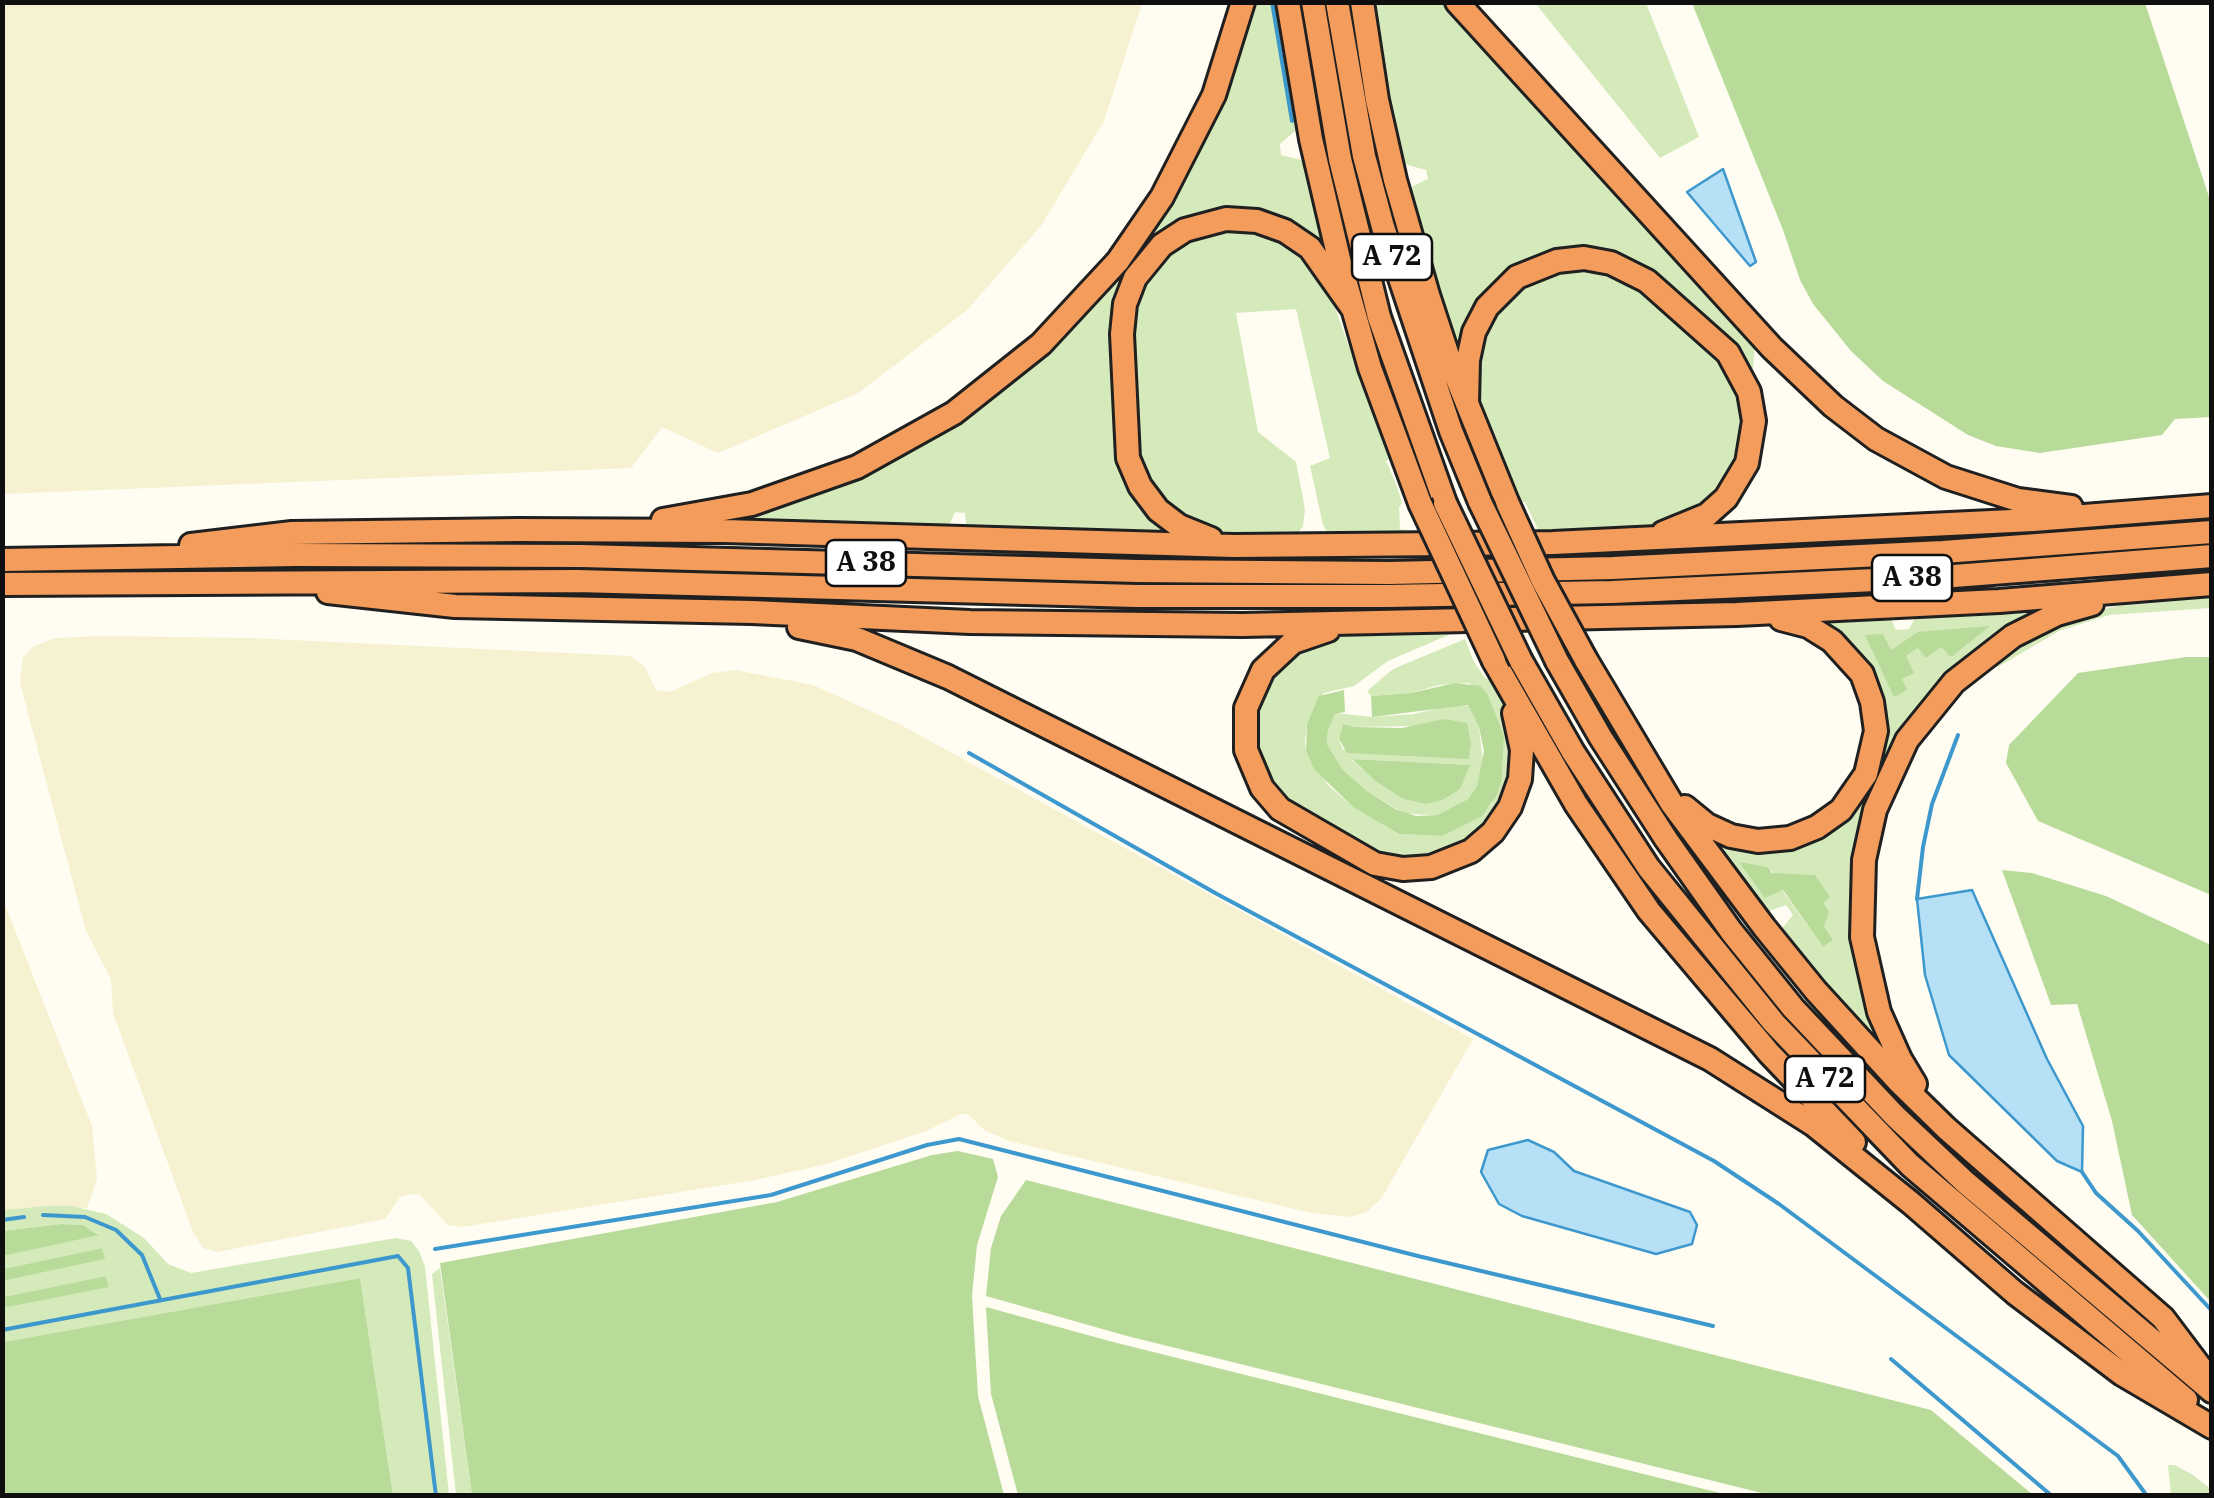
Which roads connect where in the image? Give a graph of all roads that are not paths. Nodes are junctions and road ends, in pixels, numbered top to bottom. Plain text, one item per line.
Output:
1 (1243, 2) edge
2 (1288, 2) edge
3 (1313, 2) edge
4 (1337, 2) edge
5 (1362, 2) edge
6 (1457, 2) edge
7 (1352, 309) junction
8 (1467, 404) junction
9 (2212, 506) edge
10 (2170, 510) junction
11 (518, 530) junction
12 (2212, 532) edge
13 (1634, 541) junction
14 (1234, 546) junction
15 (2212, 556) edge
16 (119, 558) junction
17 (2, 560) edge
18 (294, 581) junction
19 (2, 584) edge
20 (2212, 584) edge
21 (2167, 587) junction
22 (667, 610) junction
23 (1737, 614) junction
24 (1386, 624) junction
25 (1509, 688) junction
26 (1655, 777) junction
27 (1995, 1172) junction
28 (1912, 1203) junction
29 (2212, 1382) edge
30 (2212, 1391) edge
31 (2212, 1425) edge

1 - 11 highway
2 - 7 highway
3 - 31 highway, A 72, bridge
4 - 30 highway, A 72, bridge
5 - 8 highway
6 - 10 highway
7 - 14 highway
7 - 25 highway, bridge
8 - 13 highway
8 - 26 highway, bridge
9 - 10 highway
10 - 13 highway
11 - 14 highway
11 - 16 highway
12 - 16 highway, A 38
13 - 14 highway
15 - 18 highway, A 38
16 - 17 highway, A 38
18 - 19 highway, A 38
18 - 22 highway
20 - 21 highway
21 - 23 highway
21 - 27 highway
22 - 24 highway
22 - 28 highway
23 - 24 highway
23 - 26 highway
24 - 25 highway
25 - 28 highway
26 - 27 highway
27 - 29 highway
28 - 31 highway

